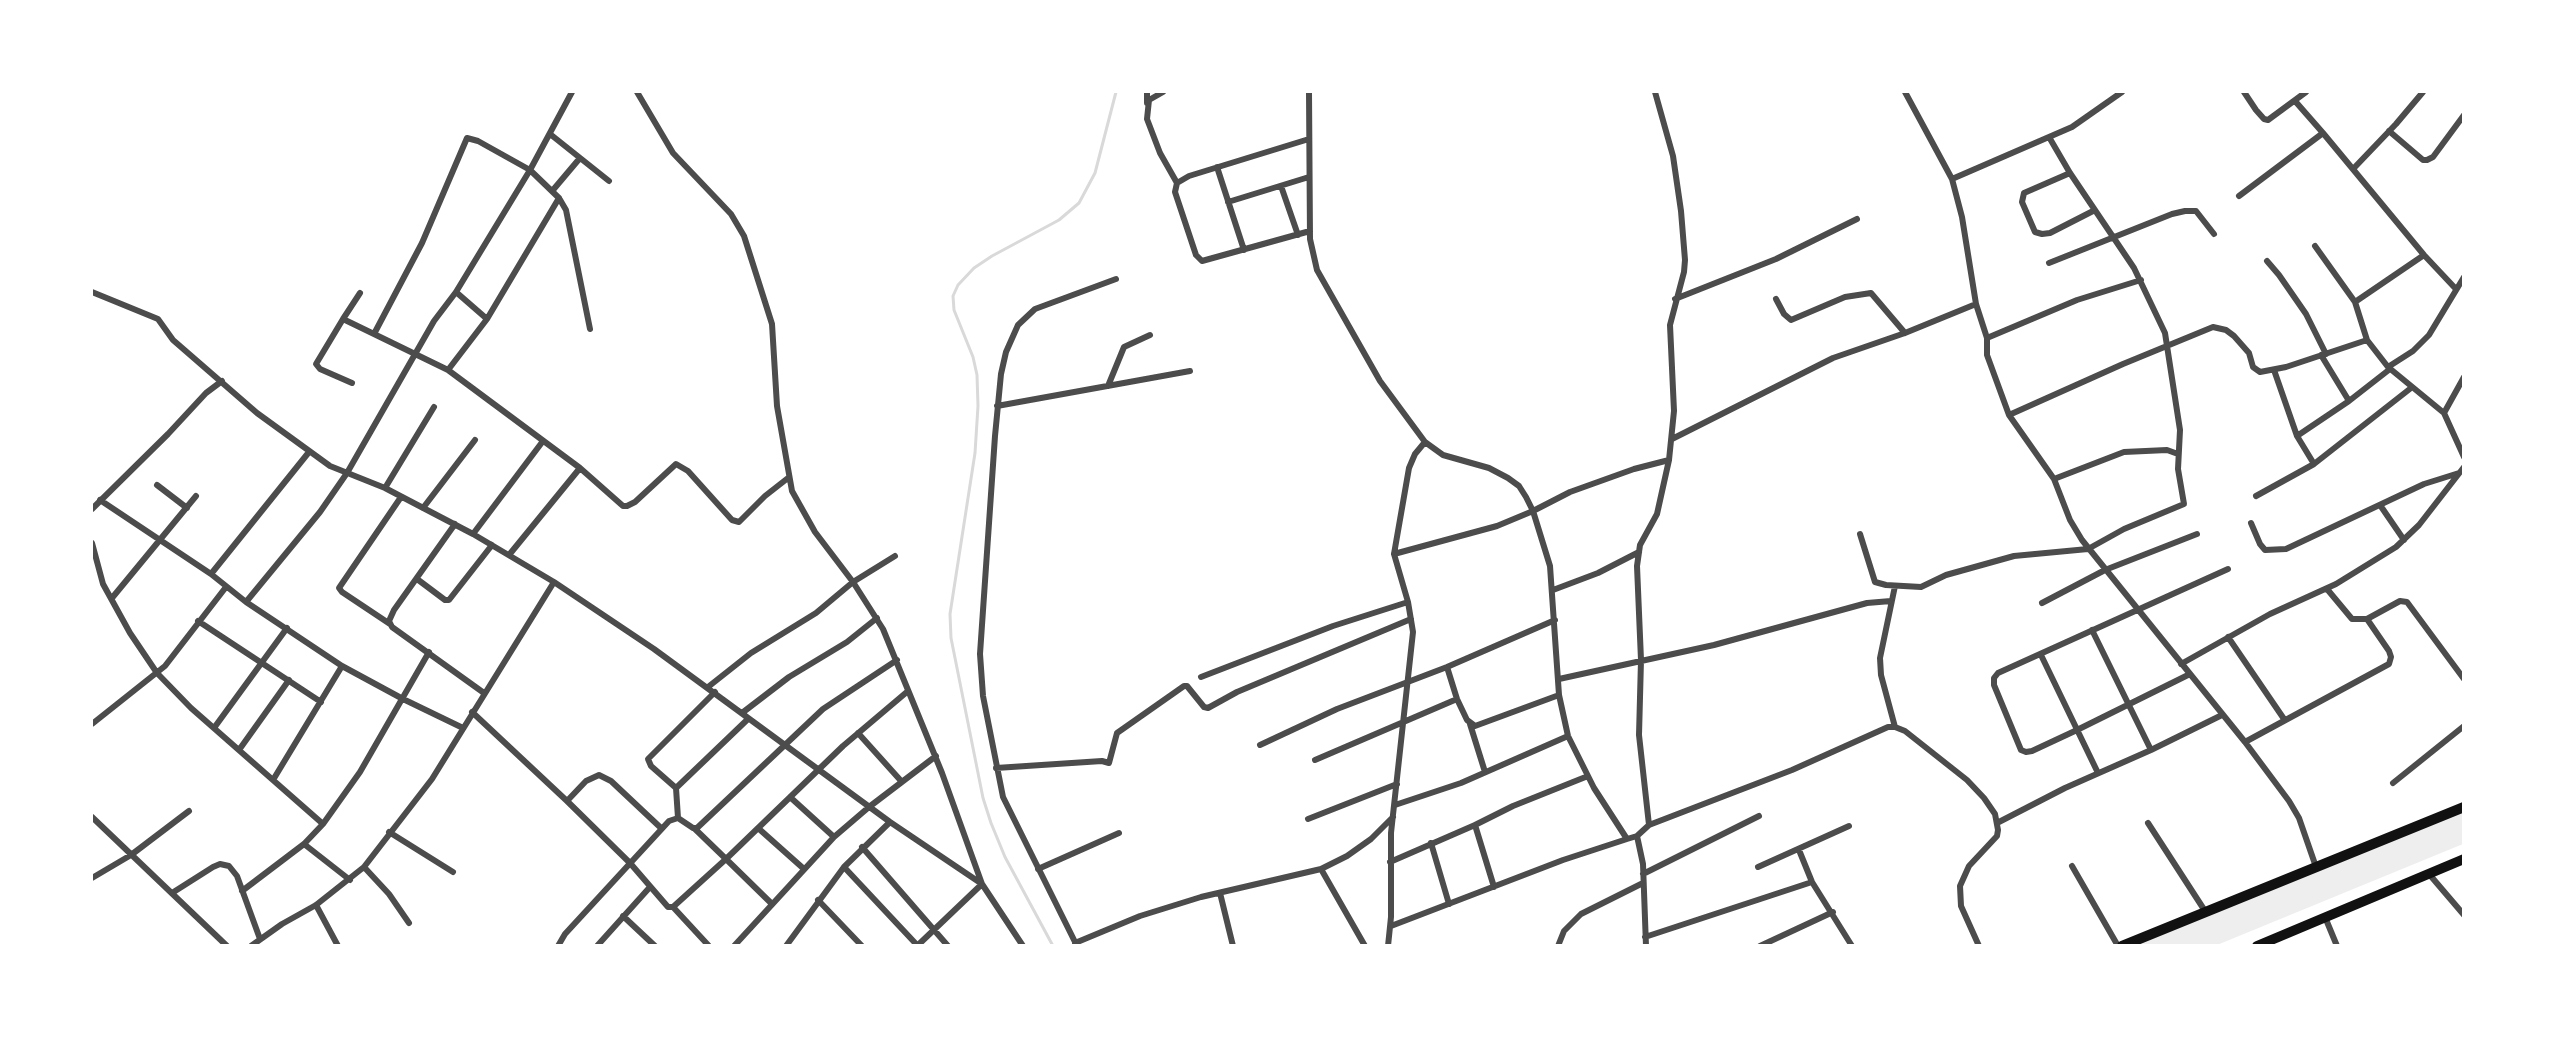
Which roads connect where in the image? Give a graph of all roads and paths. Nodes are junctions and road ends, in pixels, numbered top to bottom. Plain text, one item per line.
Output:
1 (572, 92) edge
2 (1147, 92) edge
3 (1163, 92) edge
4 (1309, 92) edge
5 (1655, 92) edge
6 (1905, 92) edge
7 (2122, 92) edge
8 (2244, 92) edge
9 (2306, 92) edge
10 (2423, 92) edge
11 (640, 93) edge
12 (2295, 100) junction
13 (1147, 104) junction
14 (2463, 115) edge
15 (2390, 131) junction
16 (2323, 133) junction
17 (550, 134) junction
18 (2049, 137) junction
19 (1309, 139) junction
20 (580, 158) junction
21 (1217, 167) junction
22 (2354, 168) junction
23 (530, 170) junction
24 (2070, 173) junction
25 (1309, 177) junction
26 (1952, 179) junction
27 (609, 181) dead end
28 (1177, 183) junction
29 (1281, 186) junction
30 (553, 190) junction
31 (2239, 196) dead end
32 (559, 198) junction
33 (1228, 202) junction
34 (2095, 210) junction
35 (1857, 219) dead end
36 (1310, 231) junction
37 (2214, 234) dead end
38 (1298, 235) junction
39 (2114, 237) junction
40 (2315, 246) dead end
41 (1244, 250) junction
42 (2424, 255) junction
43 (2267, 261) dead end
44 (2049, 263) dead end
45 (2463, 277) edge
46 (1116, 279) dead end
47 (2141, 280) junction
48 (2455, 288) junction
49 (92, 292) edge
50 (456, 292) junction
51 (360, 293) dead end
52 (1675, 299) junction
53 (1776, 299) dead end
54 (2355, 302) junction
55 (1976, 304) junction
56 (343, 319) junction
57 (487, 319) junction
58 (590, 329) dead end
59 (1905, 333) junction
60 (374, 334) junction
61 (1150, 335) dead end
62 (1987, 338) junction
63 (2367, 340) junction
64 (2168, 345) junction
65 (2323, 354) junction
66 (415, 355) junction
67 (2389, 368) junction
68 (448, 370) junction
69 (2274, 370) junction
70 (1190, 371) dead end
71 (2463, 377) edge
72 (222, 381) junction
73 (352, 383) dead end
74 (1108, 386) junction
75 (2411, 388) junction
76 (2349, 401) junction
77 (997, 406) junction
78 (434, 407) dead end
79 (2444, 414) junction
80 (2008, 415) junction
81 (2297, 436) junction
82 (1672, 439) junction
83 (475, 440) dead end
84 (543, 441) junction
85 (1425, 442) junction
86 (309, 452) junction
87 (2178, 454) junction
88 (2463, 457) edge
89 (1669, 460) junction
90 (2314, 464) junction
91 (580, 468) junction
92 (2461, 470) edge
93 (347, 473) junction
94 (788, 478) junction
95 (2054, 479) junction
96 (157, 485) dead end
97 (385, 488) junction
98 (196, 496) dead end
99 (2256, 496) dead end
100 (401, 497) junction
101 (100, 500) junction
102 (2380, 505) junction
103 (92, 508) edge
104 (187, 508) junction
105 (423, 508) junction
106 (1533, 511) junction
107 (455, 524) junction
108 (2251, 524) dead end
109 (473, 534) junction
110 (1860, 534) dead end
111 (2197, 534) dead end
112 (2404, 540) junction
113 (160, 541) junction
114 (92, 543) edge
115 (492, 545) junction
116 (2088, 549) junction
117 (1639, 552) junction
118 (1394, 554) junction
119 (509, 555) junction
120 (895, 556) dead end
121 (2228, 569) dead end
122 (2105, 570) junction
123 (211, 574) junction
124 (417, 579) junction
125 (554, 582) junction
126 (853, 582) junction
127 (226, 586) junction
128 (1895, 586) junction
129 (2327, 589) junction
130 (1553, 590) junction
131 (112, 598) junction
132 (1891, 601) junction
133 (246, 602) junction
134 (1408, 602) junction
135 (2042, 603) dead end
136 (2136, 609) junction
137 (877, 618) junction
138 (1412, 619) junction
139 (2367, 619) junction
140 (1555, 620) junction
141 (198, 621) junction
142 (390, 624) junction
143 (287, 628) junction
144 (2092, 630) junction
145 (2228, 637) junction
146 (429, 652) junction
147 (2041, 655) junction
148 (897, 660) junction
149 (1641, 660) junction
150 (262, 663) junction
151 (2181, 664) junction
152 (342, 666) junction
153 (1447, 667) junction
154 (157, 673) junction
155 (2190, 674) junction
156 (1201, 677) dead end
157 (1559, 679) junction
158 (2463, 679) edge
159 (290, 680) junction
160 (1408, 682) junction
161 (708, 687) junction
162 (908, 691) junction
163 (484, 693) junction
164 (715, 693) junction
165 (1559, 695) junction
166 (403, 699) junction
167 (1457, 699) junction
168 (321, 702) junction
169 (2128, 706) junction
170 (472, 712) junction
171 (742, 713) junction
172 (2222, 715) junction
173 (748, 718) junction
174 (2284, 719) junction
175 (1402, 721) junction
176 (92, 724) edge
177 (1470, 724) junction
178 (2463, 726) edge
179 (1895, 727) junction
180 (214, 728) junction
181 (463, 728) junction
182 (2077, 730) junction
183 (858, 733) junction
184 (1568, 736) junction
185 (2245, 742) junction
186 (783, 745) junction
187 (1260, 745) dead end
188 (239, 750) junction
189 (2151, 750) junction
190 (936, 756) junction
191 (1315, 760) dead end
192 (996, 768) junction
193 (817, 770) junction
194 (1485, 772) junction
195 (2098, 773) junction
196 (1588, 776) junction
197 (273, 780) junction
198 (902, 782) junction
199 (2393, 783) dead end
200 (1397, 784) junction
201 (676, 788) junction
202 (790, 797) junction
203 (567, 801) junction
204 (1395, 805) junction
205 (869, 807) junction
206 (2463, 807) edge
207 (189, 811) dead end
208 (1759, 816) dead end
209 (92, 817) edge
210 (678, 818) junction
211 (1393, 818) junction
212 (1308, 819) dead end
213 (890, 822) junction
214 (1997, 823) junction
215 (2148, 823) dead end
216 (323, 824) junction
217 (1475, 825) junction
218 (1649, 825) junction
219 (1849, 826) dead end
220 (661, 828) junction
221 (758, 828) junction
222 (695, 829) junction
223 (389, 832) junction
224 (1119, 833) dead end
225 (1637, 836) junction
226 (834, 837) junction
227 (1627, 839) junction
228 (1431, 843) junction
229 (304, 844) junction
230 (862, 848) junction
231 (1799, 850) junction
232 (131, 855) junction
233 (726, 859) junction
234 (2463, 859) edge
235 (1390, 862) junction
236 (630, 863) junction
237 (2072, 866) dead end
238 (364, 867) junction
239 (844, 867) junction
240 (1758, 867) dead end
241 (2316, 867) junction
242 (804, 869) junction
243 (1322, 869) junction
244 (1038, 870) junction
245 (453, 872) dead end
246 (1643, 874) junction
247 (2428, 874) junction
248 (92, 878) edge
249 (350, 880) junction
250 (1812, 882) junction
251 (1643, 883) junction
252 (982, 884) junction
253 (650, 886) junction
254 (1494, 887) junction
255 (242, 891) junction
256 (172, 893) junction
257 (1220, 893) junction
258 (818, 900) junction
259 (772, 904) junction
260 (1449, 904) junction
261 (316, 905) junction
262 (673, 907) junction
263 (2205, 911) junction
264 (1833, 912) junction
265 (2463, 915) edge
266 (623, 916) junction
267 (2325, 916) junction
268 (409, 923) dead end
269 (1391, 926) junction
270 (934, 930) junction
271 (1645, 937) junction
272 (260, 939) junction
273 (1076, 944) edge
274 (227, 945) edge
275 (251, 945) edge
276 (338, 945) edge
277 (558, 945) edge
278 (597, 945) edge
279 (655, 945) edge
280 (709, 945) edge
281 (734, 945) edge
282 (786, 945) edge
283 (862, 945) edge
284 (917, 945) edge
285 (948, 945) edge
286 (1023, 945) edge
287 (1233, 945) edge
288 (1365, 945) edge
289 (1388, 945) edge
290 (1558, 945) edge
291 (1646, 945) edge
292 (1760, 945) edge
293 (1852, 945) edge
294 (1979, 945) edge
295 (2120, 945) edge
296 (2257, 945) edge
297 (2337, 945) edge

1 - 17 street
2 - 13 street
3 - 13 street
4 - 19 street
5 - 52 street
6 - 26 street
7 - 18 street
8 - 12 street
9 - 12 street
10 - 15 street
11 - 94 street
12 - 16 street
13 - 28 street
14 - 15 street
15 - 22 street
16 - 22 street
16 - 31 street
17 - 20 street
17 - 23 street
18 - 24 street
18 - 26 street
19 - 21 street
19 - 25 street
20 - 27 street
20 - 30 street
21 - 28 street
21 - 33 street
22 - 42 street
23 - 30 street
23 - 50 street
23 - 60 street
24 - 34 street
24 - 34 street
25 - 29 street
25 - 36 street
26 - 55 street
28 - 41 street
29 - 33 street
29 - 38 street
30 - 32 street
32 - 57 street
32 - 58 street
33 - 41 street
34 - 39 street
35 - 52 street
36 - 38 street
36 - 85 street
37 - 39 street
38 - 41 street
39 - 44 street
39 - 47 street
40 - 54 street
42 - 48 street
42 - 54 street
43 - 65 street
45 - 48 street
46 - 77 street
47 - 62 street
47 - 64 street
48 - 67 street
49 - 72 street
50 - 57 street
50 - 66 street
51 - 56 street
52 - 82 street
53 - 59 street
54 - 63 street
55 - 59 street
55 - 62 street
56 - 60 street
56 - 73 street
57 - 68 street
59 - 82 street
60 - 66 street
61 - 74 street
62 - 80 street
63 - 65 street
63 - 67 street
64 - 69 street
64 - 80 street
64 - 87 street
65 - 69 street
65 - 76 street
66 - 68 street
66 - 93 street
67 - 75 street
67 - 76 street
68 - 84 street
69 - 81 street
70 - 74 street
71 - 79 street
72 - 86 street
72 - 101 street
74 - 77 street
75 - 79 street
75 - 90 street
76 - 81 street
77 - 192 street
78 - 97 street
79 - 88 street
80 - 95 street
81 - 90 street
82 - 89 street
83 - 105 street
84 - 91 street
84 - 109 street
85 - 106 street
85 - 118 street
86 - 93 street
86 - 123 street
87 - 95 street
87 - 116 street
89 - 106 street
89 - 117 street
90 - 99 street
91 - 94 street
91 - 119 street
92 - 102 street
92 - 112 street
93 - 97 street
93 - 133 street
94 - 126 street
95 - 116 street
96 - 104 street
97 - 100 street
98 - 104 street
100 - 105 street
100 - 142 street
101 - 103 street
101 - 113 street
102 - 108 street
102 - 112 street
104 - 113 street
105 - 107 street
106 - 118 street
106 - 130 street
107 - 109 street
107 - 124 street
109 - 115 street
110 - 128 street
111 - 122 street
112 - 129 street
113 - 123 street
113 - 131 street
114 - 131 street
115 - 119 street
115 - 124 street
116 - 122 street
116 - 128 street
117 - 130 street
117 - 149 street
118 - 134 street
119 - 125 street
120 - 126 street
121 - 136 street
122 - 135 street
122 - 136 street
123 - 127 street
124 - 142 street
125 - 161 street
125 - 163 street
126 - 137 street
126 - 161 street
127 - 133 street
127 - 141 street
128 - 132 street
129 - 139 street
129 - 145 street
130 - 140 street
131 - 154 street
132 - 149 street
132 - 179 street
133 - 143 street
134 - 138 street
134 - 156 street
136 - 144 street
136 - 151 street
137 - 148 street
137 - 171 street
138 - 160 street
138 - 192 street
139 - 158 street
139 - 174 street
140 - 153 street
140 - 157 street
141 - 150 street
141 - 154 street
142 - 146 street
143 - 150 street
143 - 152 street
144 - 147 street
144 - 169 street
145 - 151 street
145 - 174 street
146 - 163 street
146 - 166 street
147 - 182 street
147 - 182 street
148 - 162 street
148 - 186 street
149 - 157 street
149 - 218 street
150 - 159 street
150 - 180 street
151 - 155 street
152 - 166 street
152 - 168 street
153 - 160 street
153 - 167 street
154 - 176 street
154 - 180 street
155 - 169 street
155 - 172 street
157 - 165 street
159 - 168 street
159 - 188 street
160 - 175 street
160 - 187 street
161 - 164 street
162 - 183 street
162 - 190 street
163 - 170 street
164 - 171 street
164 - 201 street
165 - 177 street
165 - 184 street
166 - 181 street
166 - 216 street
167 - 175 street
167 - 177 street
168 - 197 street
169 - 182 street
169 - 189 street
170 - 181 street
170 - 203 street
171 - 173 street
172 - 185 street
172 - 189 street
173 - 186 street
173 - 201 street
174 - 185 street
175 - 191 street
175 - 200 street
177 - 194 street
178 - 199 street
179 - 214 street
179 - 218 street
180 - 188 street
181 - 223 street
182 - 195 street
183 - 193 street
183 - 198 street
184 - 194 street
184 - 196 street
185 - 241 street
186 - 193 street
186 - 222 street
188 - 197 street
189 - 195 street
190 - 198 street
190 - 252 street
192 - 244 street
193 - 202 street
193 - 205 street
194 - 204 street
195 - 214 street
196 - 217 street
196 - 227 street
197 - 216 street
198 - 205 street
200 - 204 street
200 - 212 street
201 - 210 street
202 - 221 street
202 - 226 street
203 - 220 street
203 - 236 street
204 - 211 street
205 - 213 street
205 - 226 street
206 - 241 main road
207 - 232 street
208 - 246 street
209 - 232 street
210 - 220 street
210 - 222 street
211 - 235 street
211 - 243 street
213 - 230 street
213 - 252 street
214 - 294 street
215 - 263 street
216 - 229 street
217 - 228 street
217 - 254 street
218 - 225 street
219 - 231 street
220 - 236 street
221 - 233 street
221 - 242 street
222 - 233 street
223 - 238 street
223 - 245 street
224 - 244 street
225 - 227 street
225 - 246 street
226 - 242 street
227 - 254 street
228 - 235 street
228 - 260 street
229 - 249 street
229 - 255 street
230 - 239 street
230 - 270 street
231 - 240 street
231 - 250 street
232 - 248 street
232 - 256 street
233 - 259 street
233 - 262 street
234 - 247 main road
235 - 269 street
236 - 253 street
236 - 277 street
237 - 295 street
238 - 249 street
238 - 268 street
239 - 258 street
239 - 284 street
241 - 263 main road
242 - 259 street
243 - 257 street
243 - 288 street
244 - 273 street
246 - 251 street
247 - 265 street
247 - 267 main road
249 - 261 street
250 - 264 street
250 - 271 street
251 - 271 street
251 - 290 street
252 - 270 street
252 - 286 street
253 - 262 street
253 - 266 street
254 - 260 street
255 - 256 street
255 - 272 street
256 - 274 street
257 - 273 street
257 - 287 street
258 - 282 street
258 - 283 street
259 - 281 street
260 - 269 street
261 - 272 street
261 - 276 street
262 - 280 street
263 - 295 main road
264 - 292 street
264 - 293 street
266 - 278 street
266 - 279 street
267 - 296 main road
267 - 297 street
269 - 289 street
270 - 284 street
270 - 285 street
271 - 291 street
272 - 275 street

